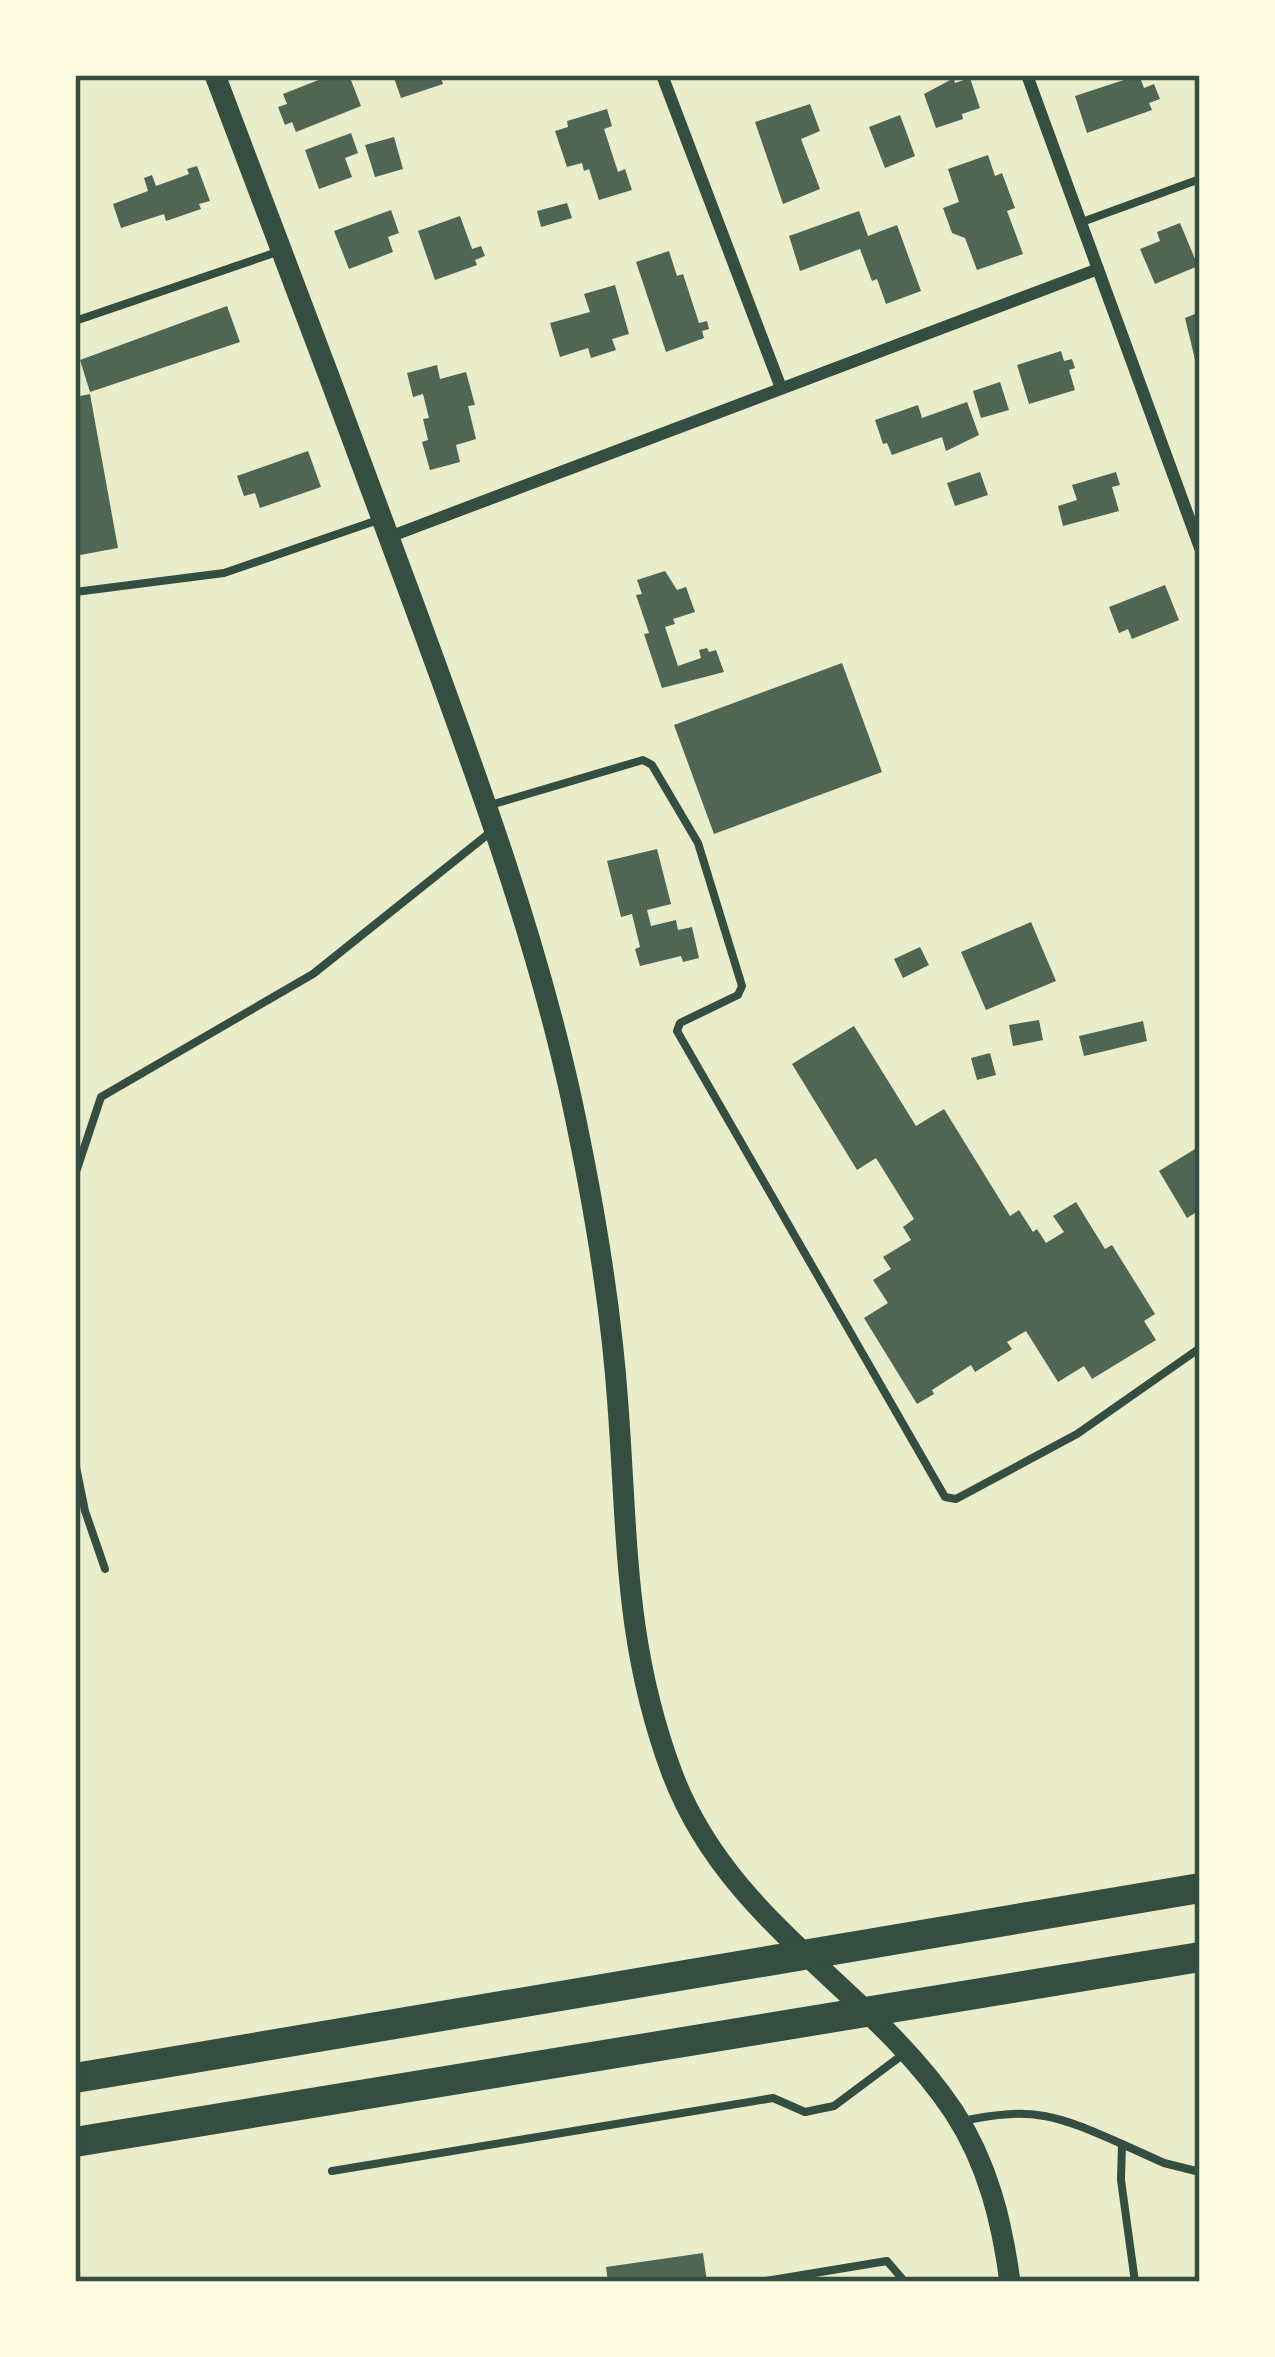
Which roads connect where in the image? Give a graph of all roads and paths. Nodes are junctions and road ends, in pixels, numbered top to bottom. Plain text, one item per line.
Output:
1 (215, 75) edge
2 (662, 75) edge
3 (1027, 75) edge
4 (1200, 178) edge
5 (1081, 223) junction
6 (282, 250) junction
7 (1098, 269) junction
8 (75, 322) edge
9 (781, 388) junction
10 (385, 528) junction
11 (1200, 548) edge
12 (75, 592) edge
13 (485, 807) junction
14 (494, 830) junction
15 (75, 1175) edge
16 (1200, 1348) edge
17 (75, 1462) edge
18 (105, 1569) dead end
19 (1200, 1888) edge
20 (1200, 1957) edge
21 (906, 2053) junction
22 (75, 2078) edge
23 (960, 2122) junction
24 (75, 2142) edge
25 (1122, 2144) junction
26 (332, 2171) dead end
27 (1200, 2172) edge
28 (760, 2282) edge
29 (905, 2282) edge
30 (1010, 2282) edge
31 (1135, 2282) edge

1 - 6 street
2 - 9 street
3 - 5 street
4 - 5 lane
5 - 7 street
6 - 8 lane
6 - 10 street
7 - 9 street
7 - 11 street
9 - 10 street
10 - 12 lane
10 - 13 street
13 - 14 street
13 - 16 lane
14 - 15 lane
14 - 21 street
17 - 18 lane
19 - 22 highway
20 - 24 highway
21 - 23 street
21 - 26 lane
23 - 25 lane
23 - 30 street
25 - 27 lane
25 - 31 lane
28 - 29 lane

